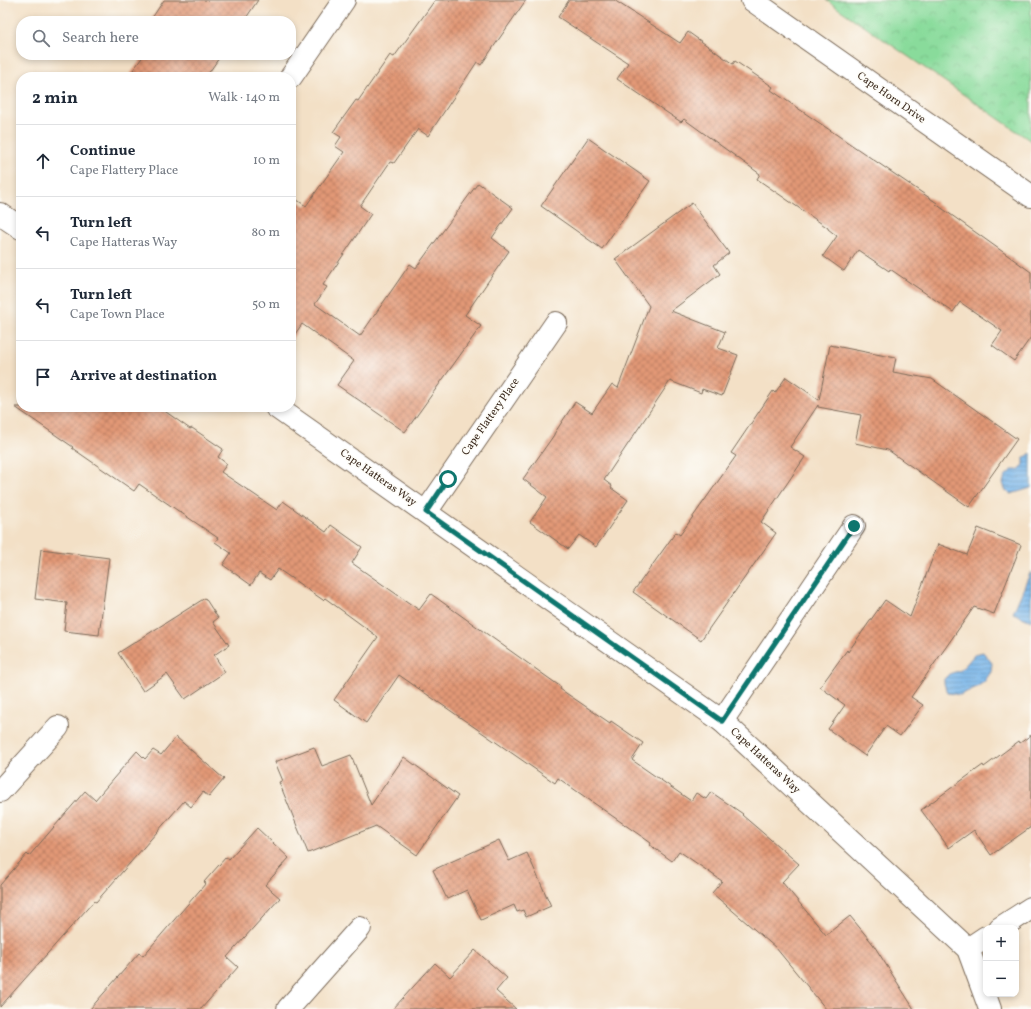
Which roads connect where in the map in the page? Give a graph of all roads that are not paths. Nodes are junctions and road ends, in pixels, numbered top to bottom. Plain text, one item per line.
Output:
1 (344, 0) edge
2 (752, 0) edge
3 (294, 72) edge
4 (1031, 196) edge
5 (0, 214) edge
6 (16, 225) edge
7 (556, 322) dead end
8 (283, 412) edge
9 (426, 512) junction
10 (854, 526) dead end
11 (722, 721) junction
12 (58, 727) dead end
13 (0, 791) edge
14 (1031, 908) edge
15 (1005, 925) edge
16 (360, 928) dead end
17 (977, 943) edge
18 (288, 1009) edge
19 (990, 1009) edge

1 - 3 street
2 - 4 street, Cape Horn Drive
5 - 6 street
7 - 9 street, Cape Flattery Place
8 - 9 street, Cape Hatteras Way
9 - 11 street, Cape Hatteras Way
10 - 11 street
11 - 17 street, Cape Hatteras Way
12 - 13 street
14 - 15 street
16 - 18 street
17 - 19 street, Cape Hatteras Way

